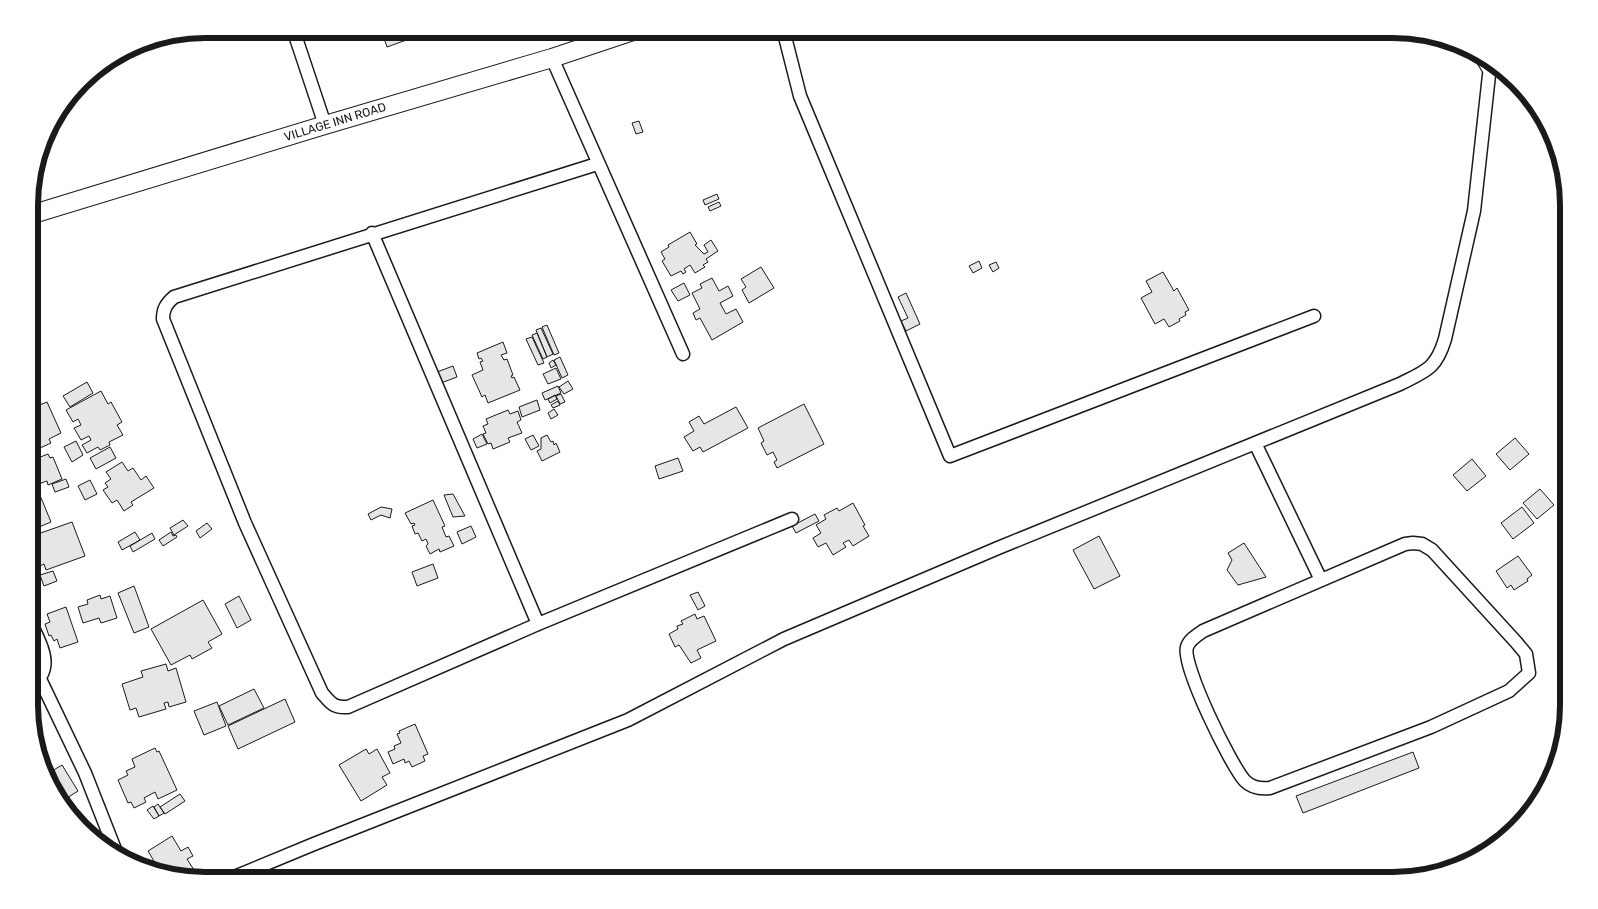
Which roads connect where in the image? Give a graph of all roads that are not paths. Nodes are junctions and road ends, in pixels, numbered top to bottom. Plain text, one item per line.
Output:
1 (296, 38) edge
2 (612, 38) edge
3 (785, 38) edge
4 (552, 58) junction
5 (1488, 68) edge
6 (325, 125) junction
7 (597, 164) junction
8 (38, 213) edge
9 (372, 233) junction
10 (1314, 316) dead end
11 (682, 354) dead end
12 (1255, 443) junction
13 (792, 519) dead end
14 (1321, 580) junction
15 (538, 624) junction
16 (38, 640) edge
17 (40, 679) joint
18 (113, 843) edge
19 (247, 872) edge

1 - 6 street
2 - 4 street, VILLAGE INN ROAD
3 - 10 street
4 - 6 street, VILLAGE INN ROAD
4 - 7 street
5 - 12 street
6 - 8 street, VILLAGE INN ROAD
7 - 9 street
7 - 11 street
9 - 15 street
9 - 15 street
12 - 14 street
12 - 19 street
13 - 15 street
14 - 14 street
16 - 17 street
17 - 18 street

